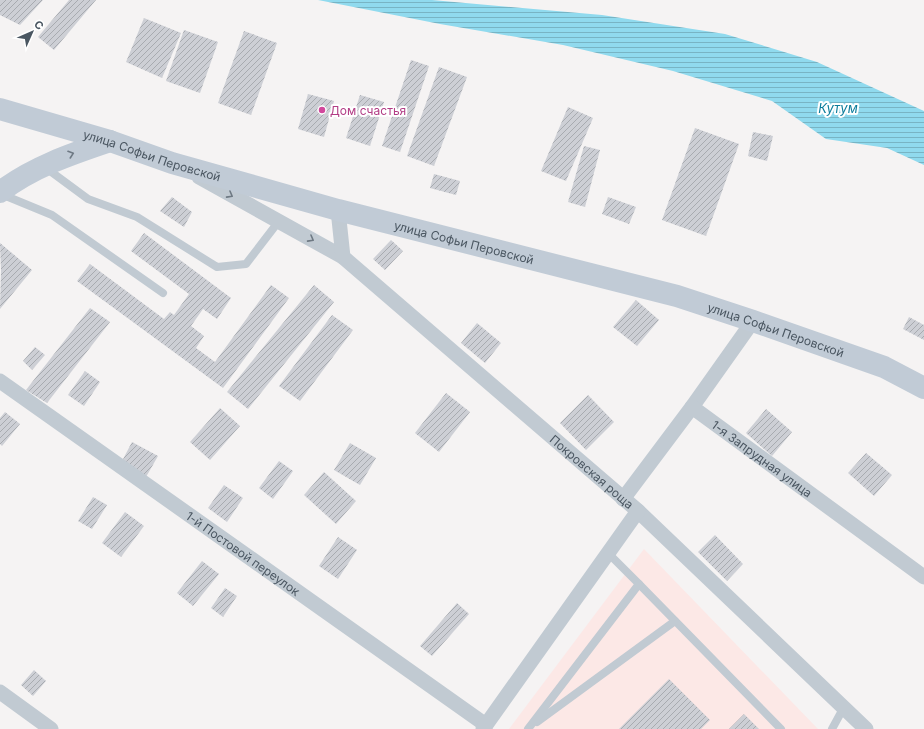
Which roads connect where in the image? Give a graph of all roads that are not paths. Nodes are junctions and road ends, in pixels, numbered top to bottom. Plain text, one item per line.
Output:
1 (0, 109) edge
2 (110, 141) junction
3 (172, 163) junction
4 (43, 166) junction
5 (0, 192) edge
6 (338, 210) junction
7 (279, 221) junction
8 (343, 257) junction
9 (163, 294) dead end
10 (753, 320) junction
11 (0, 381) edge
12 (924, 388) edge
13 (692, 407) junction
14 (624, 499) junction
15 (638, 511) junction
16 (609, 554) junction
17 (924, 577) edge
18 (639, 584) junction
19 (675, 621) junction
20 (0, 692) edge
21 (844, 707) junction
22 (485, 727) edge
23 (528, 728) edge
24 (51, 729) edge
25 (781, 729) edge
26 (832, 729) edge
27 (866, 729) edge

1 - 2 main road, улица Софьи Перовской
2 - 3 main road, улица Софьи Перовской
4 -> 2 main road
3 - 6 main road, улица Софьи Перовской
3 -> 7 street, Покровская роща
4 - 5 main road
4 - 7 lane
5 - 9 lane
6 - 8 street
6 - 10 main road, улица Софьи Перовской
7 -> 8 street, Покровская роща
8 - 14 street, Покровская роща
10 - 12 main road, улица Софьи Перовской
10 - 13 street
11 - 22 street, 1-й Постовой переулок
13 - 14 street
13 - 17 street, 1-я Запрудная улица
14 - 15 street, Покровская роща
15 - 16 street
15 - 21 street, Покровская роща
16 - 18 lane
16 - 22 street
18 - 19 lane
18 - 23 lane
19 - 23 lane
19 - 25 lane
20 - 24 street
21 - 26 lane
21 - 27 street, Покровская роща

